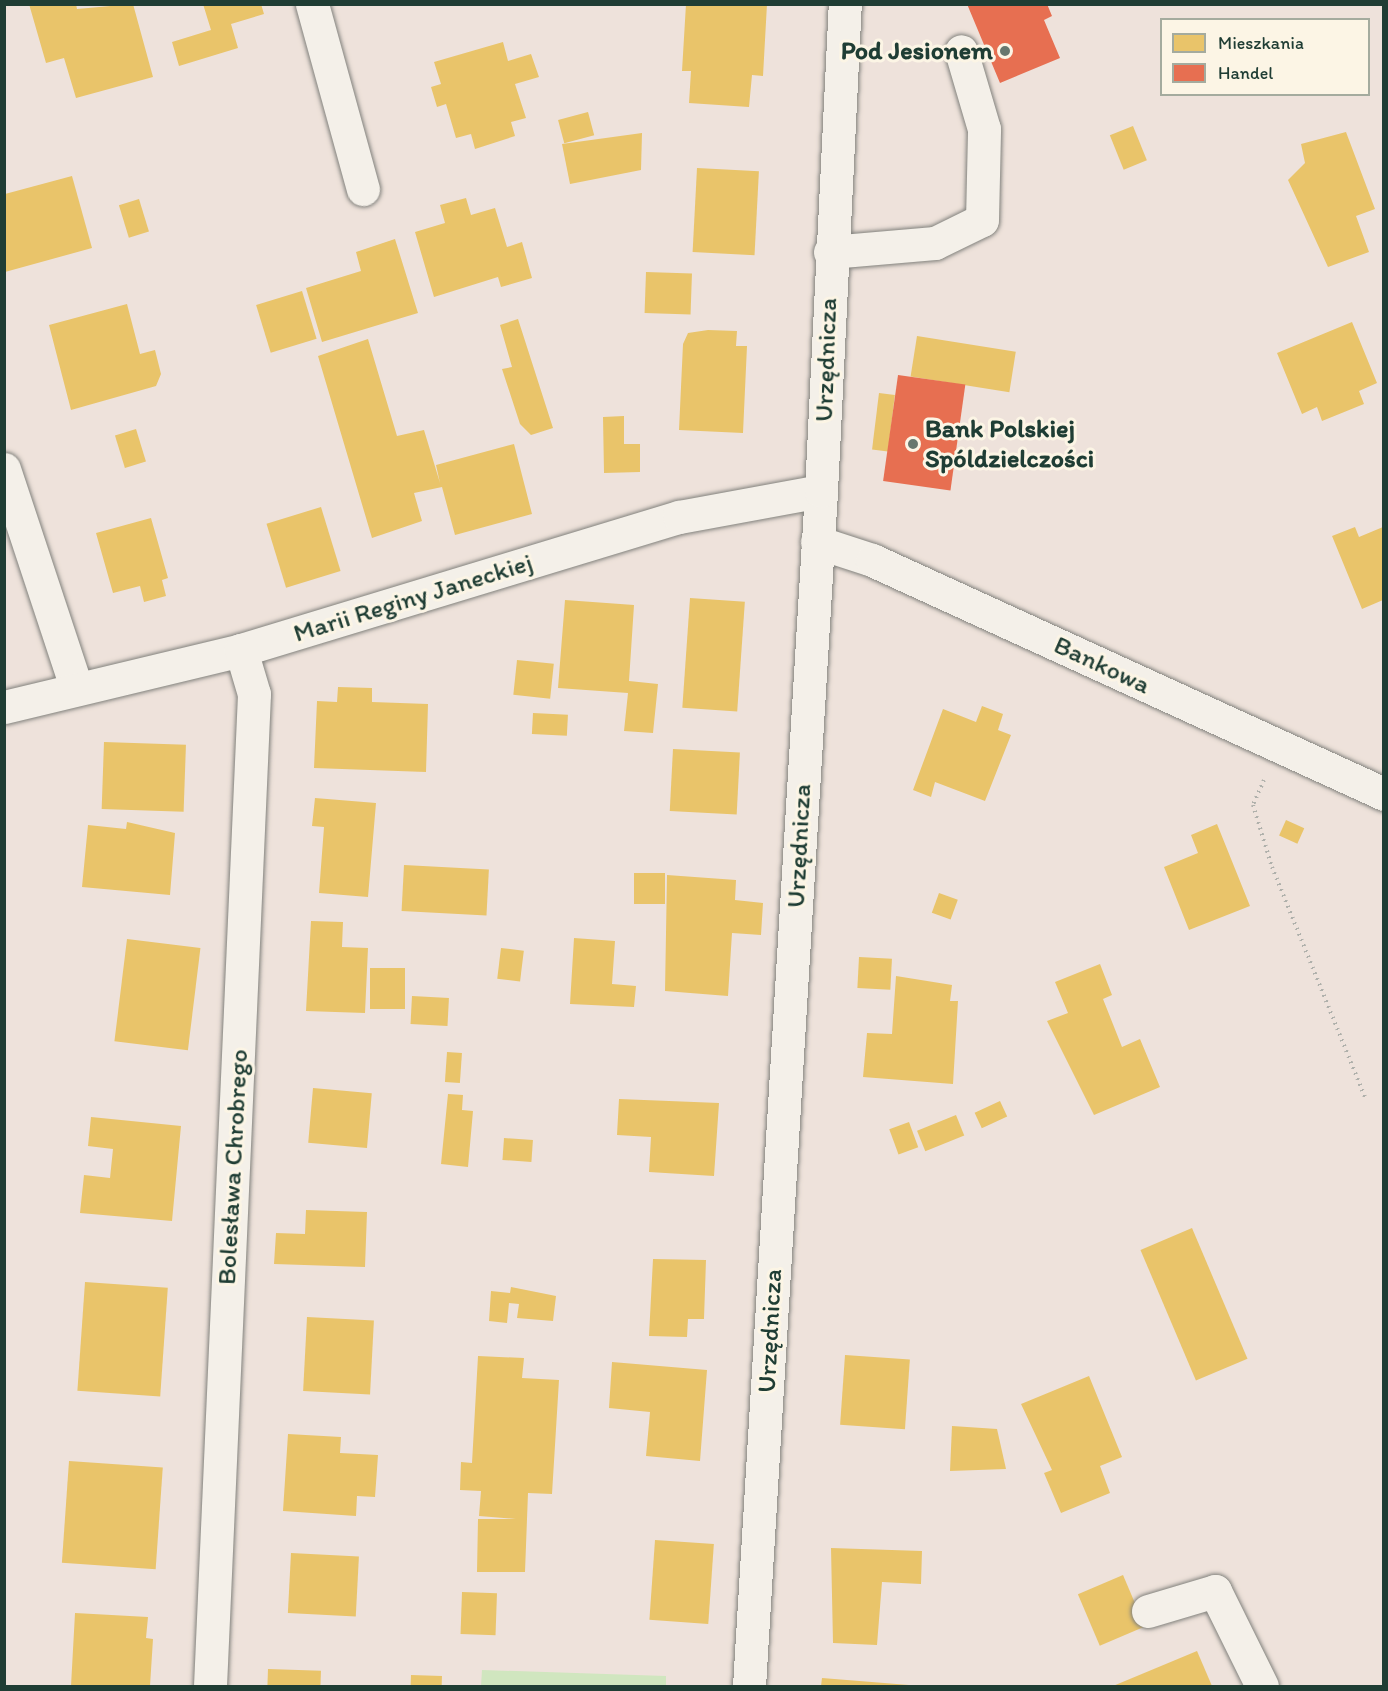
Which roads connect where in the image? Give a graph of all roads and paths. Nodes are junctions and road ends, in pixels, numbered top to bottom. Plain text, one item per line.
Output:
1 (312, 4) edge
2 (845, 4) edge
3 (961, 51) dead end
4 (363, 189) dead end
5 (830, 252) junction
6 (4, 469) edge
7 (821, 491) junction
8 (817, 543) junction
9 (241, 650) junction
10 (76, 687) junction
11 (4, 707) edge
12 (1278, 746) junction
13 (1383, 794) edge
14 (1365, 1098) dead end
15 (1148, 1611) dead end
16 (210, 1686) edge
17 (748, 1686) edge
18 (1262, 1686) edge

1 - 4 street
2 - 5 street, Urzędnicza
3 - 5 street
5 - 7 street, Urzędnicza
6 - 10 street
7 - 8 street, Urzędnicza
7 - 9 street, Marii Reginy Janeckiej
8 - 12 street, Bankowa
8 - 17 street, Urzędnicza
9 - 10 street, Marii Reginy Janeckiej
9 - 16 street, Bolesława Chrobrego
10 - 11 street, Marii Reginy Janeckiej
12 - 13 street, Bankowa
12 - 14 path
15 - 18 street

